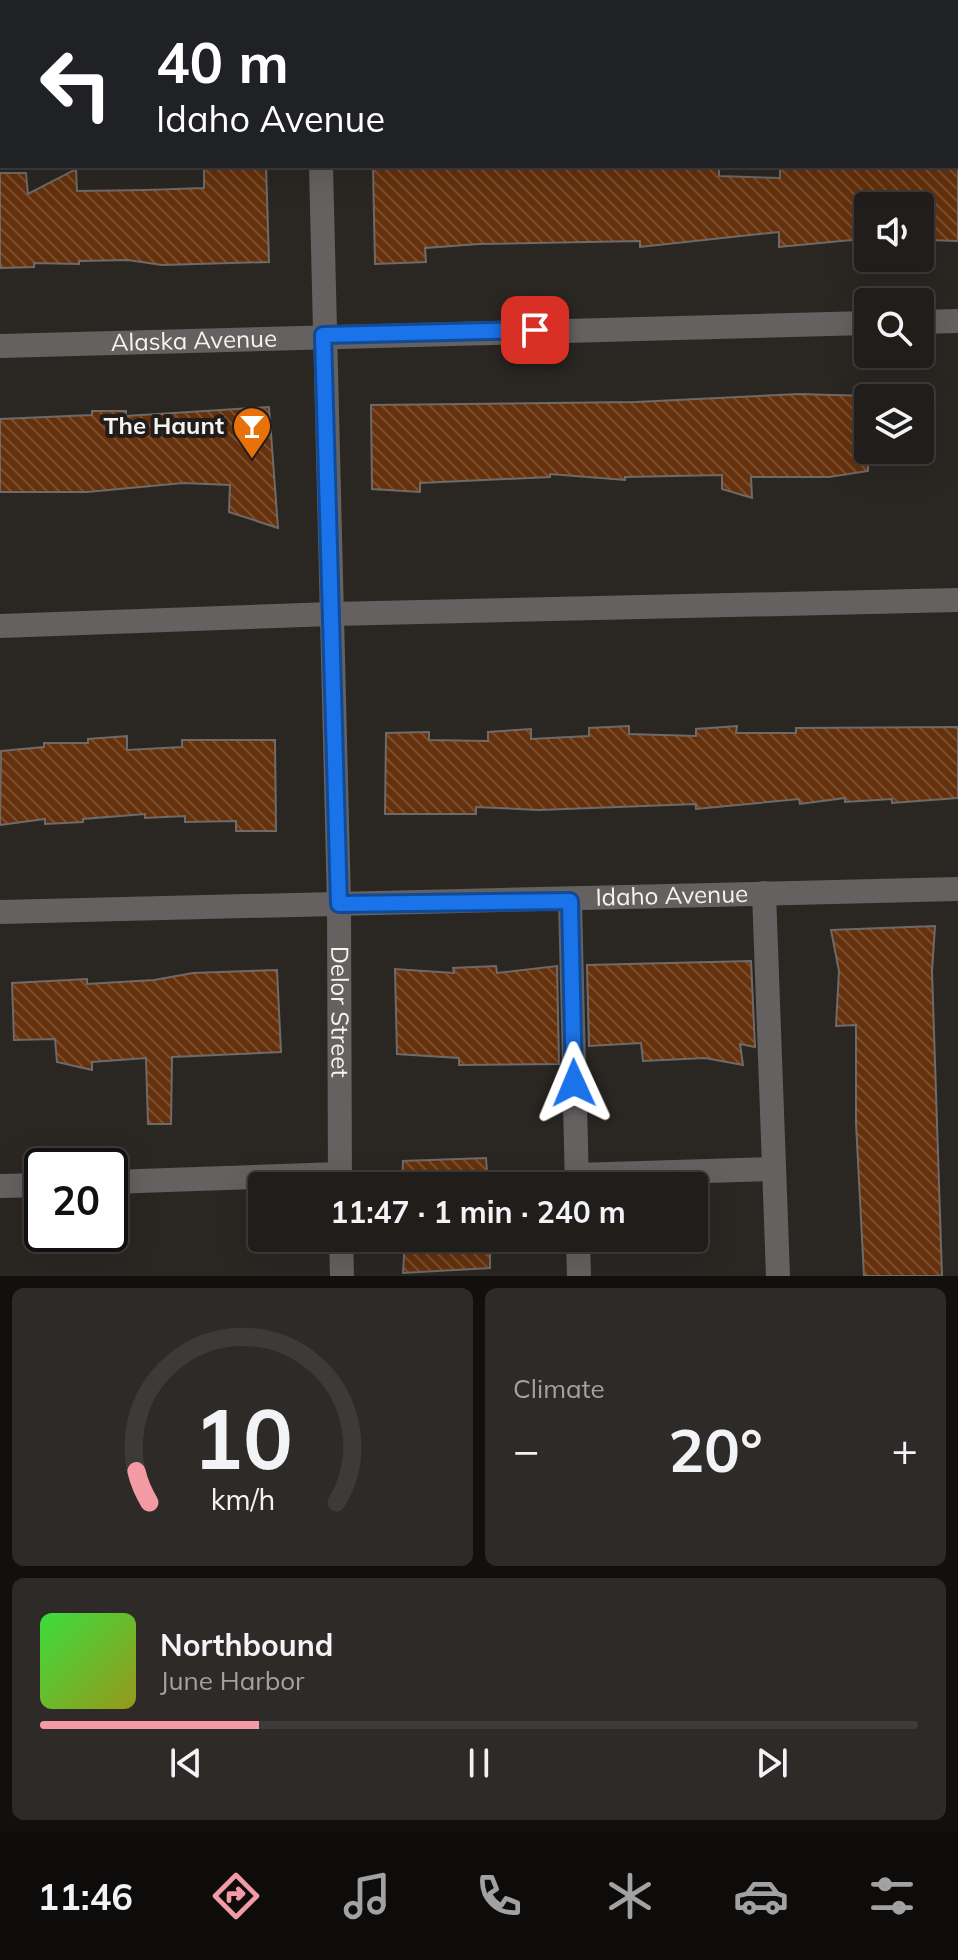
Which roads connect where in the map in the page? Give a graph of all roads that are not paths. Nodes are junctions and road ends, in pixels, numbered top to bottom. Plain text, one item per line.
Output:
1 (321, 168) edge
2 (958, 321) edge
3 (934, 322) edge
4 (854, 323) edge
5 (323, 335) junction
6 (0, 346) edge
7 (958, 600) edge
8 (332, 614) junction
9 (0, 626) edge
10 (958, 889) edge
11 (764, 893) junction
12 (570, 901) junction
13 (339, 904) junction
14 (0, 912) edge
15 (774, 1169) junction
16 (340, 1172) edge
17 (576, 1172) edge
18 (708, 1173) edge
19 (248, 1181) edge
20 (128, 1182) edge
21 (24, 1185) edge
22 (0, 1186) edge
23 (341, 1252) edge
24 (578, 1252) edge
25 (342, 1276) edge
26 (579, 1276) edge
27 (778, 1276) edge

1 - 5 street, Delor Street
2 - 3 street
4 - 5 street, Alaska Avenue
5 - 6 street, Alaska Avenue
5 - 8 street, Delor Street
7 - 8 street
8 - 9 street
8 - 13 street, Delor Street
10 - 11 street, Idaho Avenue
11 - 12 street, Idaho Avenue
11 - 15 street
12 - 13 street, Idaho Avenue
12 - 17 street
13 - 14 street, Idaho Avenue
13 - 16 street, Delor Street
15 - 18 street
15 - 27 street
19 - 20 street
21 - 22 street
23 - 25 street
24 - 26 street

